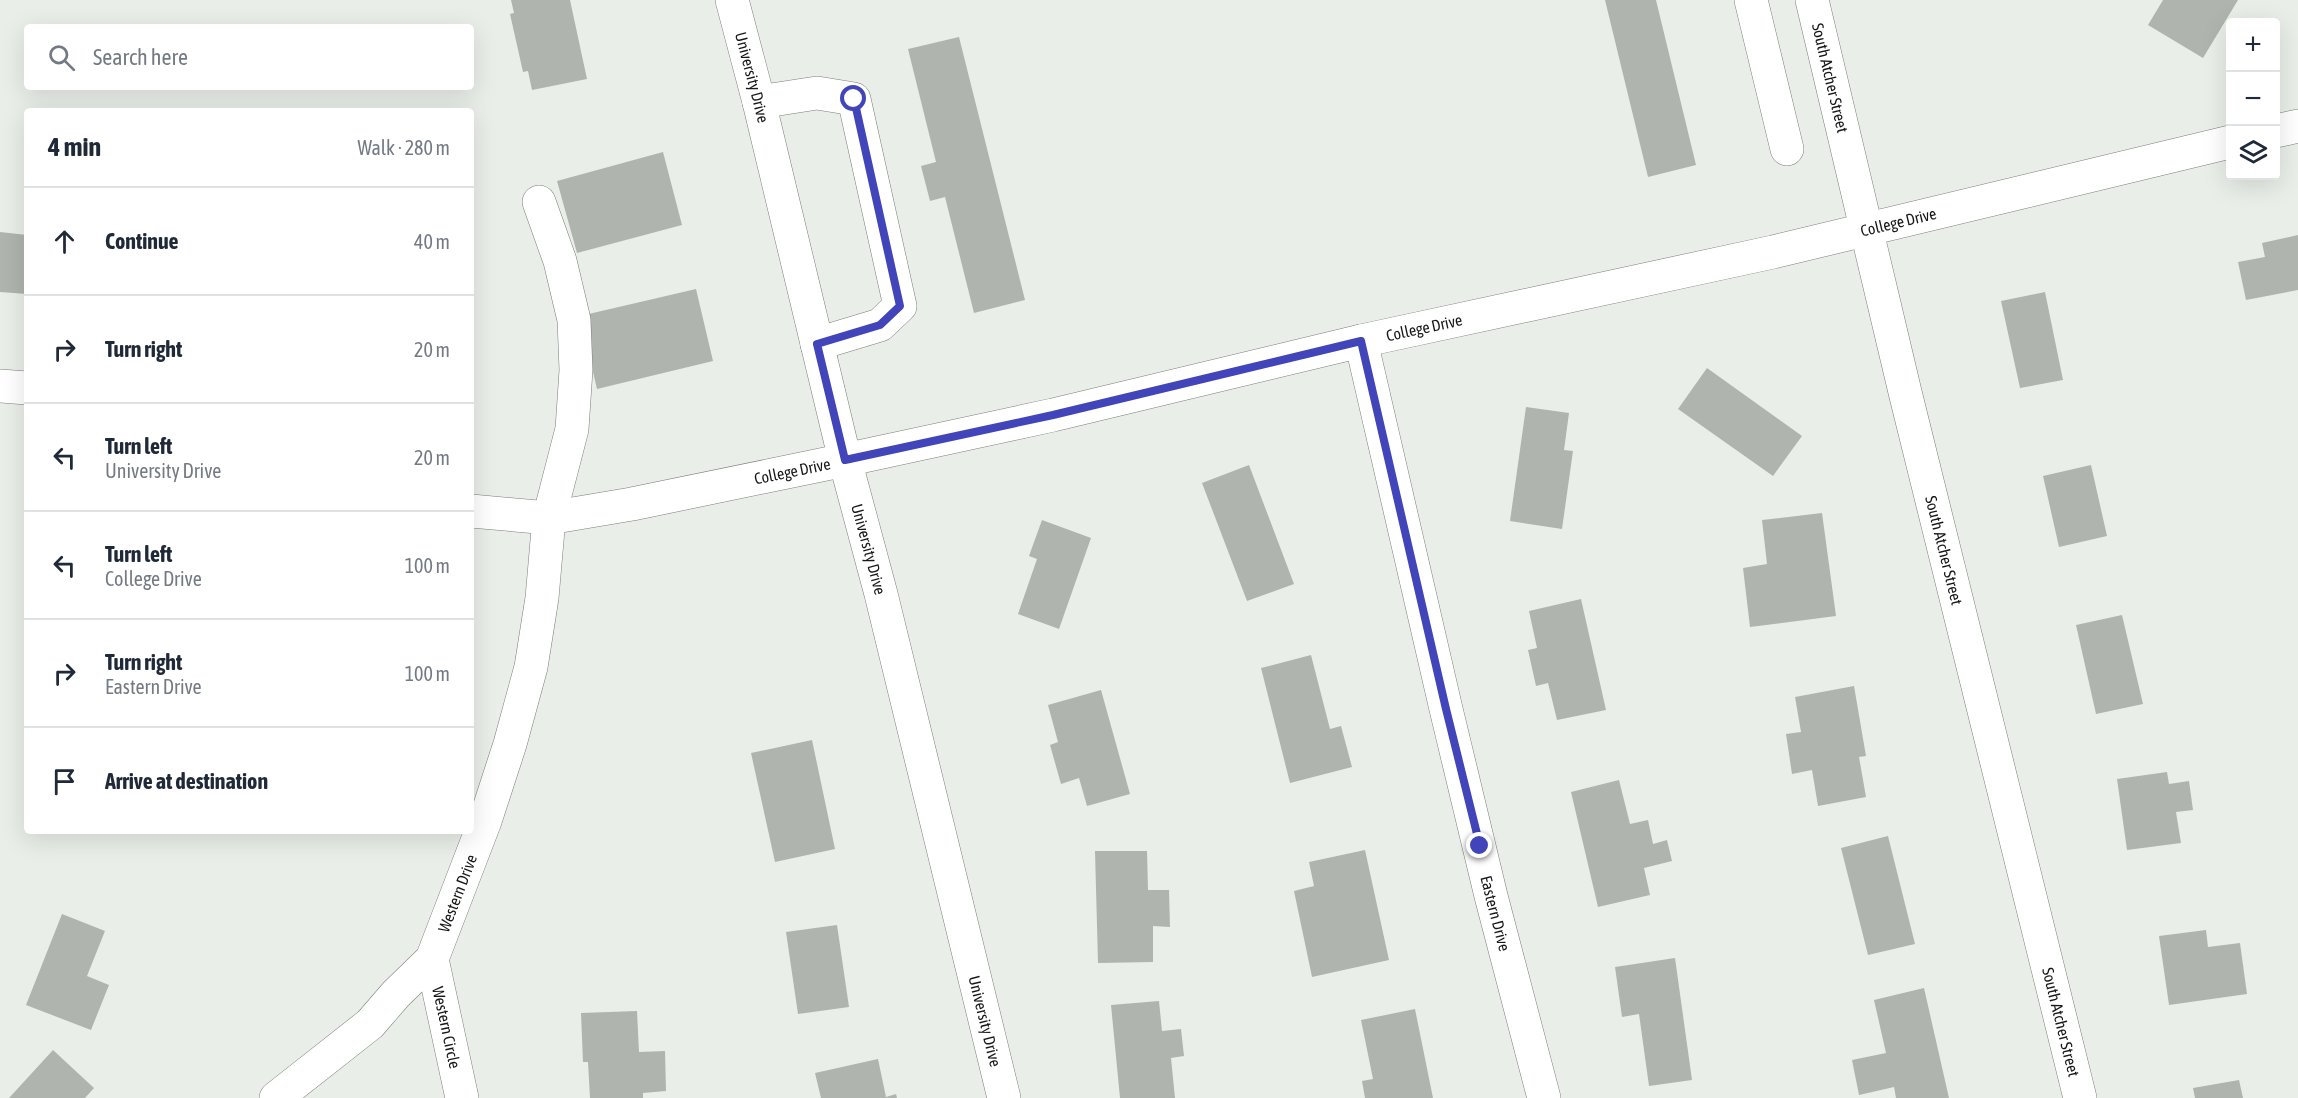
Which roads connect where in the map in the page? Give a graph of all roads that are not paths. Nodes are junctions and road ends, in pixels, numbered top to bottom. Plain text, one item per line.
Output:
1 (732, 0) edge
2 (1751, 0) edge
3 (1812, 0) edge
4 (759, 102) junction
5 (2298, 126) edge
6 (2280, 130) edge
7 (2226, 143) edge
8 (1787, 149) dead end
9 (539, 202) dead end
10 (1867, 229) junction
11 (1361, 341) junction
12 (817, 344) junction
13 (0, 386) edge
14 (24, 388) edge
15 (845, 460) junction
16 (474, 511) edge
17 (549, 518) junction
18 (432, 959) junction
19 (276, 1098) edge
20 (462, 1098) edge
21 (1004, 1098) edge
22 (1544, 1098) edge
23 (2080, 1098) edge

1 - 4 street, University Drive
2 - 8 street
3 - 10 street, South Atcher Street
4 - 12 street, University Drive
4 - 12 street
5 - 6 street
7 - 10 street, College Drive
9 - 17 street, Western Drive
10 - 11 street, College Drive
10 - 23 street, South Atcher Street
11 - 15 street, College Drive
11 - 22 street, Eastern Drive
12 - 15 street, University Drive
13 - 14 street
15 - 17 street, College Drive
15 - 21 street, University Drive
16 - 17 street, College Drive
17 - 18 street, Western Drive
18 - 19 street, Western Drive
18 - 20 street, Western Circle

